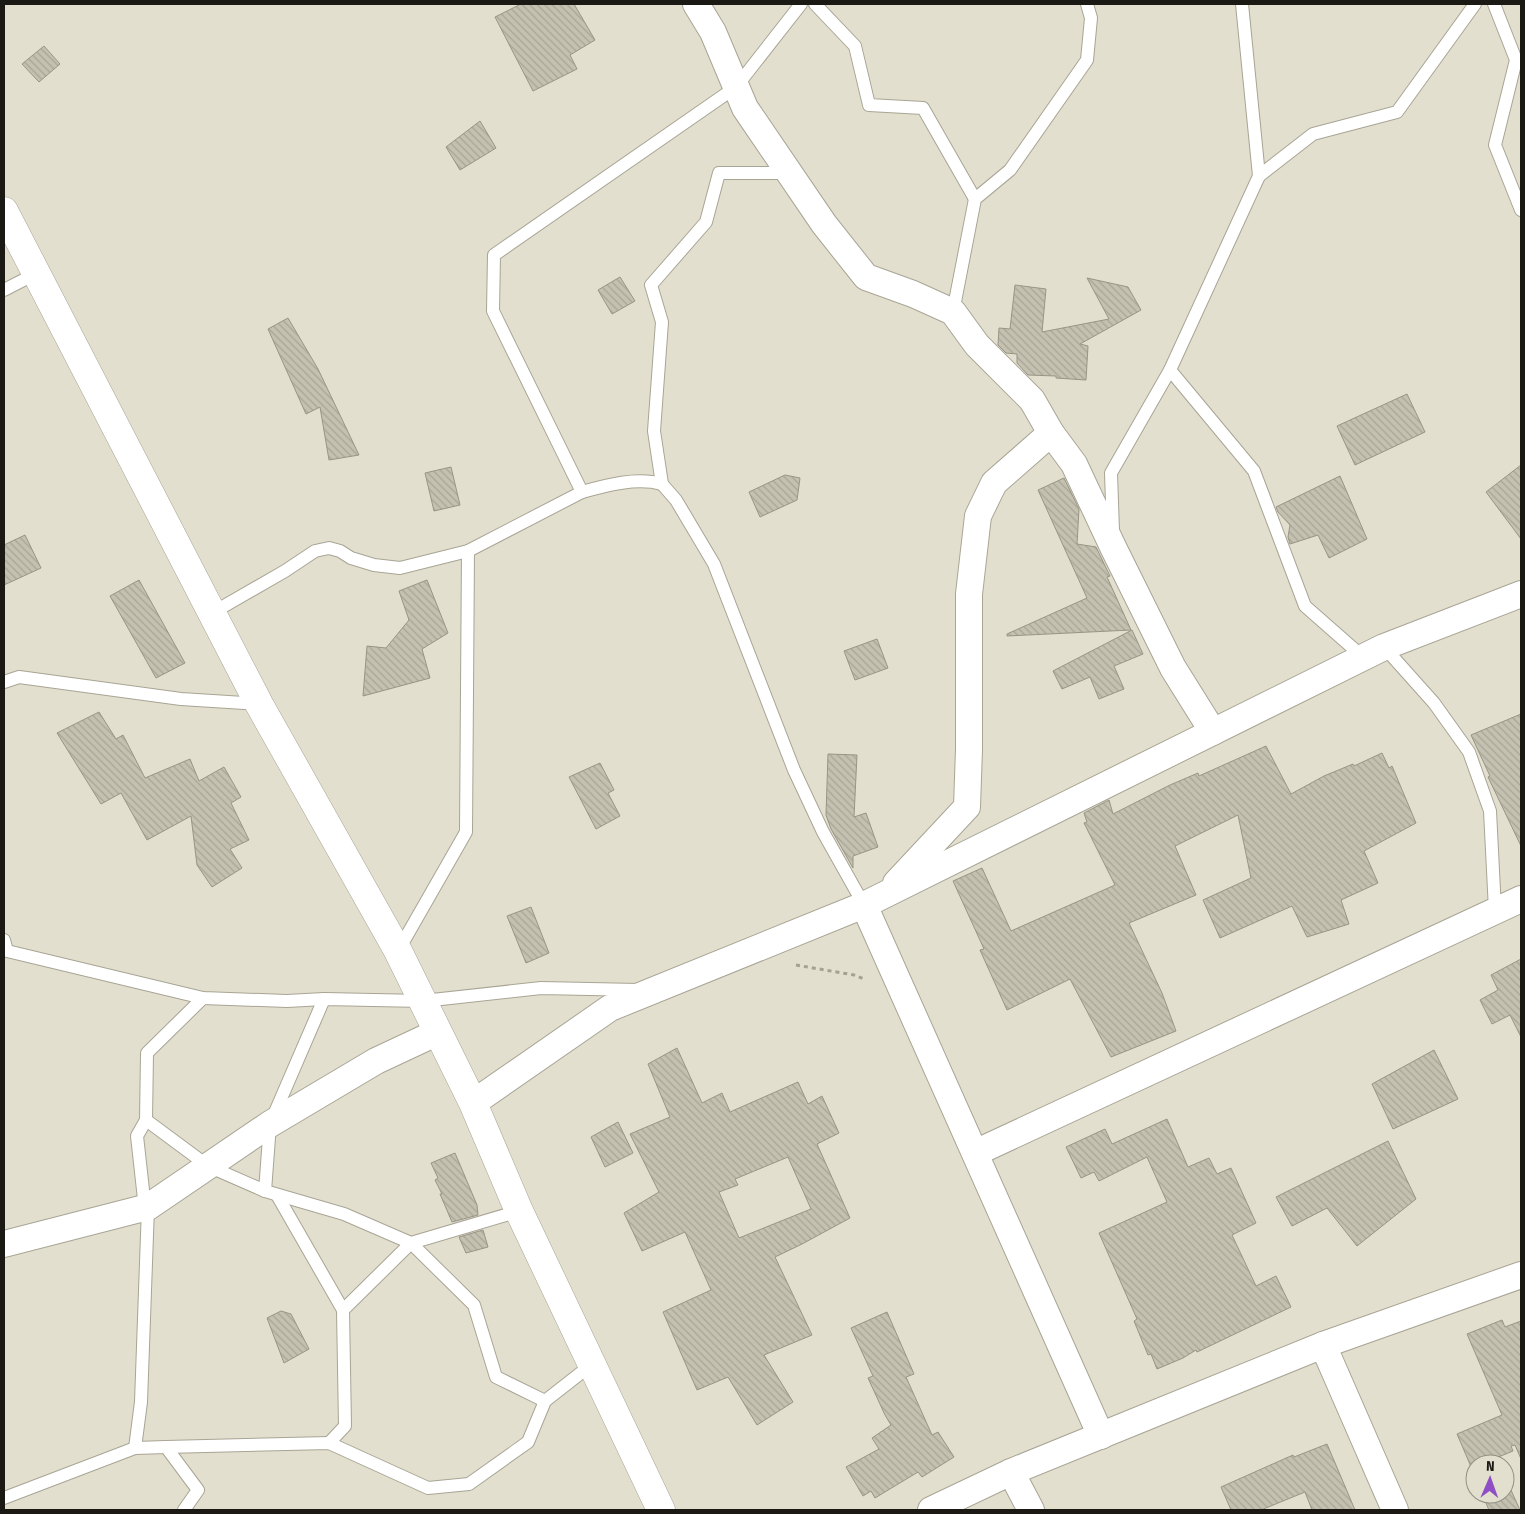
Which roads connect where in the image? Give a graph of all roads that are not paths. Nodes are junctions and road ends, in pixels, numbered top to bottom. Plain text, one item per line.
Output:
1 (696, 4) edge
2 (801, 4) edge
3 (815, 4) edge
4 (1087, 4) edge
5 (1242, 4) edge
6 (1475, 4) edge
7 (1494, 4) edge
8 (736, 87) junction
9 (790, 173) junction
10 (1259, 176) junction
11 (975, 199) junction
12 (1520, 202) edge
13 (4, 211) edge
14 (37, 273) junction
15 (4, 290) edge
16 (953, 312) junction
17 (1170, 370) junction
18 (1051, 434) junction
19 (662, 484) junction
20 (582, 492) junction
21 (1113, 547) junction
22 (468, 552) junction
23 (1521, 594) edge
24 (212, 613) junction
25 (1374, 652) junction
26 (4, 682) edge
27 (259, 704) junction
28 (1213, 732) junction
29 (1521, 899) edge
30 (875, 900) junction
31 (1495, 910) junction
32 (5, 947) edge
33 (398, 951) junction
34 (653, 990) junction
35 (203, 998) junction
36 (324, 999) junction
37 (423, 1001) junction
38 (438, 1032) junction
39 (473, 1103) junction
40 (146, 1120) junction
41 (270, 1124) junction
42 (976, 1154) junction
43 (208, 1166) junction
44 (271, 1193) junction
45 (146, 1208) junction
46 (519, 1211) junction
47 (411, 1243) junction
48 (4, 1244) edge
49 (1521, 1275) edge
50 (344, 1310) junction
51 (1324, 1345) junction
52 (591, 1365) junction
53 (545, 1401) junction
54 (1100, 1436) junction
55 (329, 1443) junction
56 (166, 1447) junction
57 (135, 1448) junction
58 (1011, 1472) junction
59 (4, 1498) edge
60 (184, 1510) edge
61 (661, 1510) edge
62 (931, 1510) edge
63 (1031, 1510) edge
64 (1395, 1510) edge

1 - 8 street
2 - 8 lane
3 - 11 lane
4 - 11 lane
5 - 10 lane
6 - 10 lane
7 - 12 lane
8 - 9 street
8 - 20 lane
9 - 16 street
9 - 19 lane
10 - 17 lane
11 - 16 lane
13 - 14 main road
14 - 15 lane
14 - 24 main road
16 - 18 street
17 - 21 lane
17 - 25 lane
18 - 21 street
18 - 30 street
19 - 20 lane
19 - 30 lane
20 - 22 lane
21 - 28 street
22 - 24 lane
22 - 33 lane
23 - 25 street
24 - 27 main road
25 - 28 street
25 - 31 lane
26 - 27 lane
27 - 33 main road
28 - 30 street
29 - 31 street
30 - 34 street
30 - 42 street
31 - 42 street
32 - 35 lane
33 - 37 main road
34 - 37 lane
34 - 39 street
35 - 36 lane
35 - 40 lane
36 - 37 lane
36 - 41 lane
37 - 38 main road
38 - 39 main road
38 - 41 street
39 - 46 main road
40 - 43 lane
40 - 45 lane
41 - 43 street
41 - 44 lane
42 - 54 street
43 - 44 lane
43 - 45 street
44 - 47 lane
44 - 50 lane
45 - 48 street
45 - 57 lane
46 - 47 lane
46 - 52 main road
47 - 50 lane
47 - 53 lane
49 - 51 street
50 - 55 lane
51 - 54 street
51 - 64 street
52 - 53 lane
52 - 61 main road
53 - 55 lane
54 - 58 street
55 - 56 lane
56 - 57 lane
56 - 60 lane
57 - 59 lane
58 - 62 street
58 - 63 street

